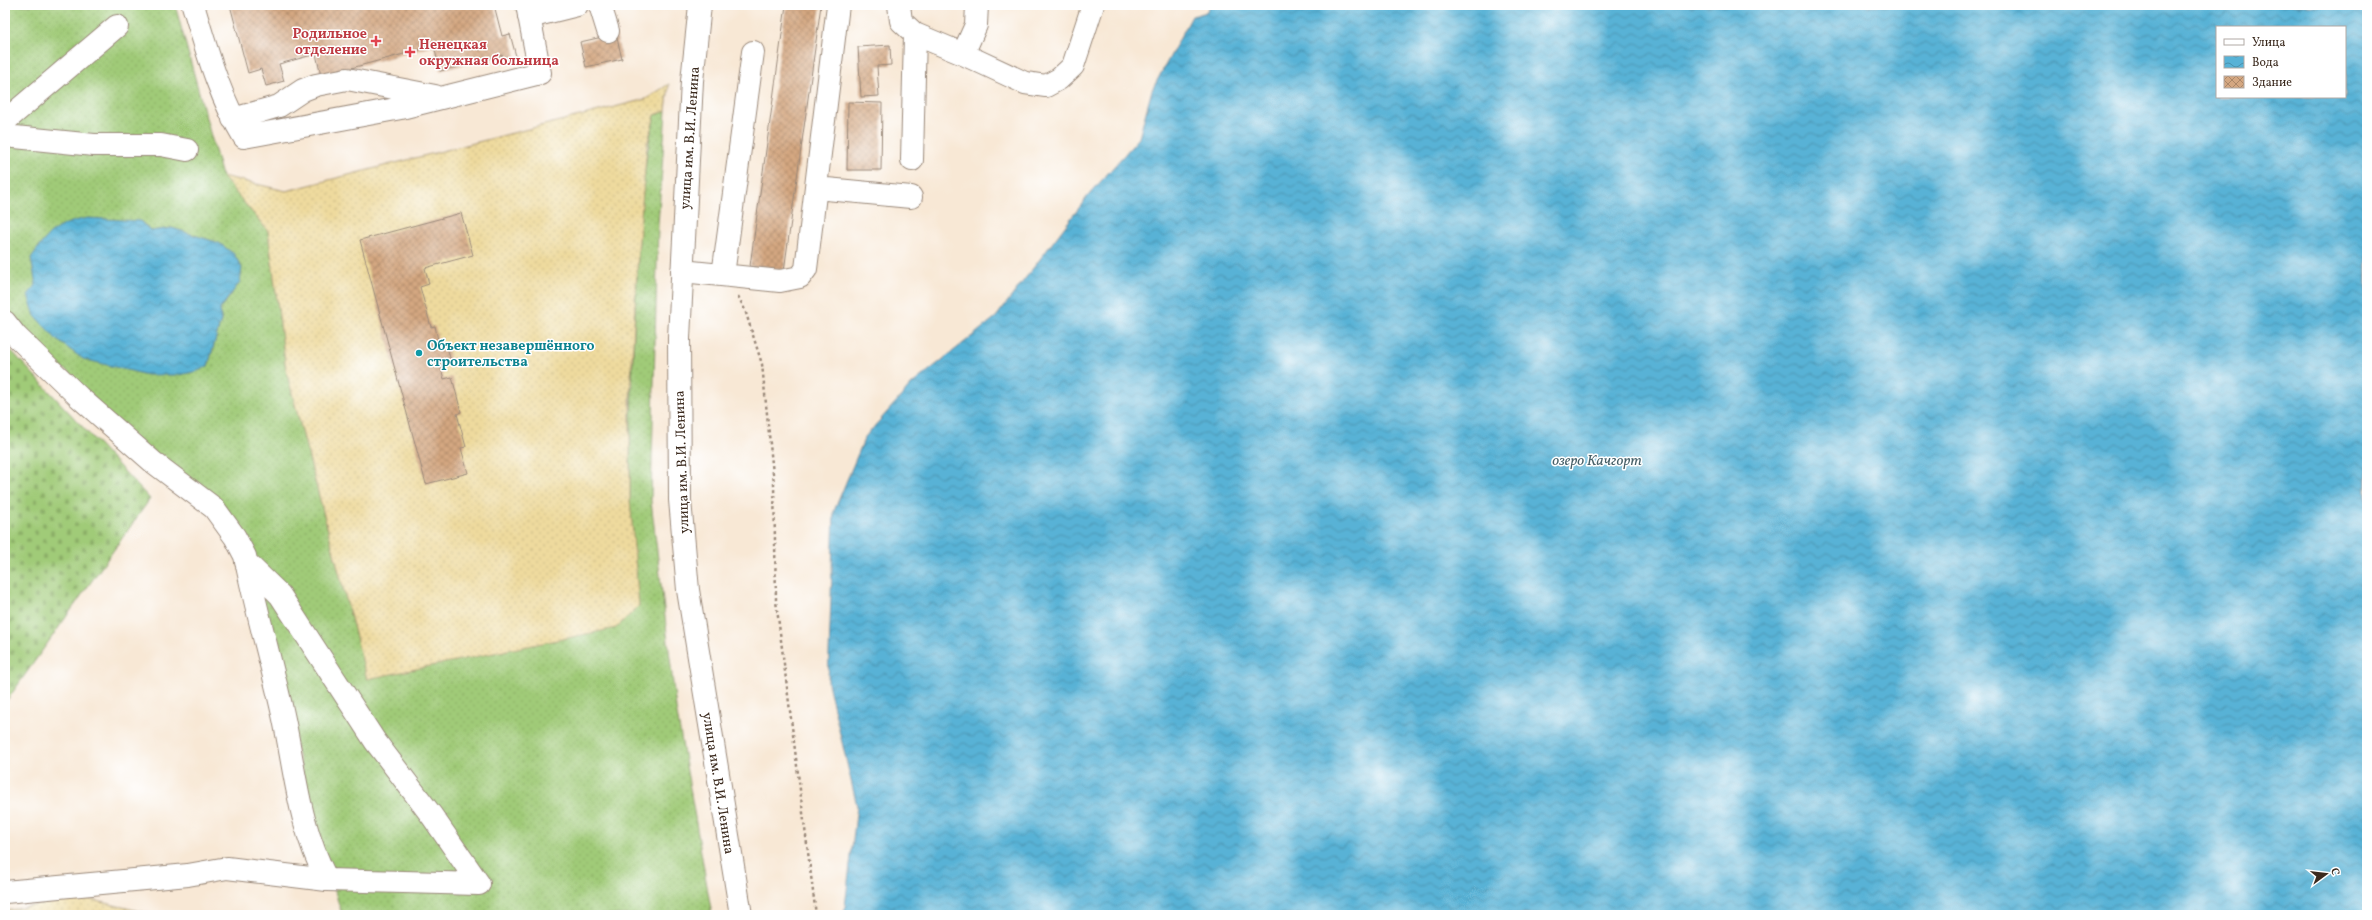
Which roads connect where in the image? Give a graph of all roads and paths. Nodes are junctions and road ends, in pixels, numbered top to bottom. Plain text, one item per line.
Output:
1 (193, 5) edge
2 (577, 5) edge
3 (600, 5) edge
4 (700, 5) edge
5 (838, 5) edge
6 (898, 5) edge
7 (978, 5) edge
8 (1093, 5) edge
9 (528, 11) edge
10 (117, 26) dead end
11 (608, 31) dead end
12 (915, 34) junction
13 (753, 52) dead end
14 (963, 54) junction
15 (442, 98) junction
16 (233, 119) junction
17 (5, 121) edge
18 (5, 136) edge
19 (187, 150) dead end
20 (912, 160) dead end
21 (816, 188) junction
22 (911, 197) dead end
23 (682, 271) junction
24 (723, 275) junction
25 (5, 322) edge
26 (246, 562) junction
27 (327, 880) junction
28 (5, 892) edge
29 (741, 915) edge
30 (816, 915) edge

1 - 16 main road
2 - 9 main road
3 - 11 main road
4 - 23 main road, улица им. В.И. Ленина
5 - 21 main road
6 - 12 main road
7 - 14 main road
8 - 14 main road
9 - 15 main road
10 - 17 main road
12 - 14 main road
12 - 20 main road
13 - 24 main road
15 - 16 main road
15 - 16 main road
18 - 19 main road
21 - 22 main road
21 - 24 main road
23 - 24 main road
23 - 29 main road, улица им. В.И. Ленина
24 - 30 path
25 - 26 main road
26 - 27 main road
26 - 27 main road
27 - 28 main road

